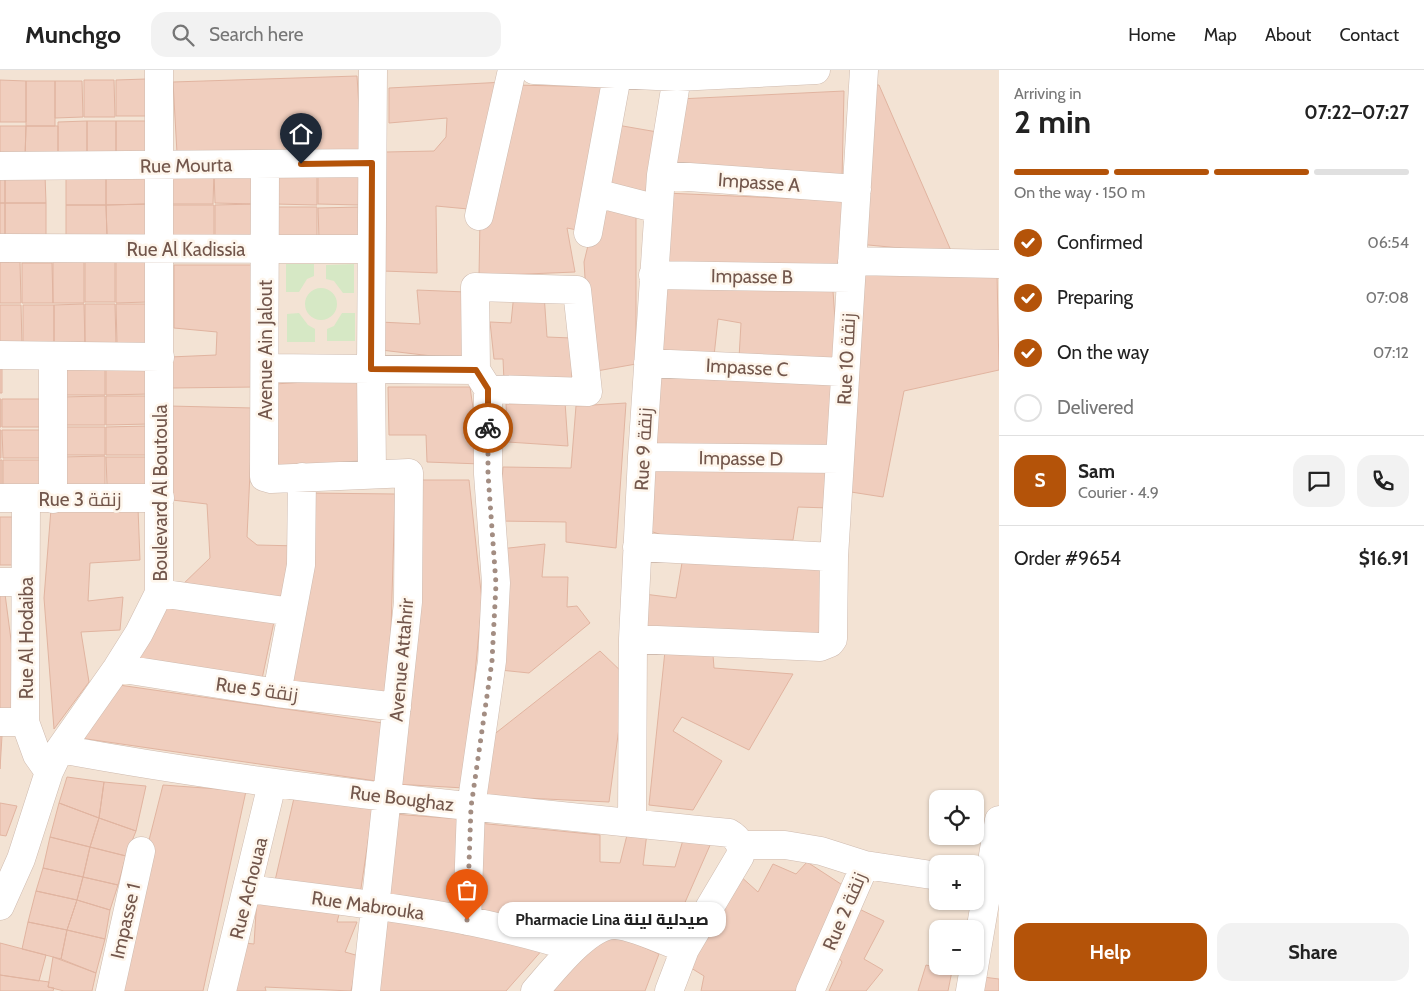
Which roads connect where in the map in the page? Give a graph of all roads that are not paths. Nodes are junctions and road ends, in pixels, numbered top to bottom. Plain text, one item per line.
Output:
1 (159, 70) edge
2 (373, 70) edge
3 (512, 70) edge
4 (534, 70) edge
5 (816, 70) edge
6 (864, 70) edge
7 (787, 71) edge
8 (663, 74) edge
9 (617, 76) junction
10 (372, 163) junction
11 (265, 164) junction
12 (0, 166) edge
13 (160, 166) junction
14 (661, 176) junction
15 (857, 189) junction
16 (596, 193) junction
17 (658, 209) junction
18 (479, 216) dead end
19 (588, 233) dead end
20 (0, 248) edge
21 (265, 248) junction
22 (160, 249) junction
23 (371, 249) junction
24 (999, 264) edge
25 (851, 269) junction
26 (653, 275) junction
27 (0, 356) edge
28 (53, 356) junction
29 (160, 357) junction
30 (648, 362) junction
31 (266, 368) junction
32 (371, 369) junction
33 (845, 372) junction
34 (482, 379) junction
35 (642, 457) junction
36 (840, 459) junction
37 (372, 474) junction
38 (264, 476) joint
39 (302, 477) junction
40 (26, 498) edge
41 (160, 498) junction
42 (638, 547) junction
43 (834, 557) junction
44 (13, 582) edge
45 (159, 593) junction
46 (292, 612) junction
47 (633, 639) junction
48 (117, 668) junction
49 (277, 693) junction
50 (397, 707) junction
51 (13, 722) edge
52 (55, 761) junction
53 (272, 784) junction
54 (385, 796) junction
55 (471, 807) junction
56 (999, 820) edge
57 (632, 823) junction
58 (741, 845) junction
59 (141, 851) dead end
60 (865, 865) junction
61 (929, 875) edge
62 (984, 876) edge
63 (248, 889) junction
64 (376, 905) junction
65 (0, 906) edge
66 (982, 910) edge
67 (467, 920) junction
68 (574, 948) junction
69 (684, 949) junction
70 (982, 977) edge
71 (110, 991) edge
72 (222, 991) edge
73 (366, 991) edge
74 (535, 991) edge
75 (669, 991) edge
76 (810, 991) edge

1 - 13 street, Boulevard Al Boutoula
2 - 10 street
3 - 18 street
4 - 9 street
5 - 7 street
6 - 15 street, Rue 10 زنقة
7 - 8 street
8 - 9 street
8 - 14 street, Rue 9 زنقة
9 - 16 street
10 - 11 street, Rue Mourta
10 - 23 street
11 - 13 street, Rue Mourta
11 - 21 street, Avenue Ain Jalout
12 - 13 street, Rue Mourta
13 - 22 street, Boulevard Al Boutoula
14 - 15 street, Impasse A
14 - 17 street, Rue 9 زنقة
15 - 25 street, Rue 10 زنقة
16 - 17 street
16 - 19 street
17 - 26 street, Rue 9 زنقة
20 - 22 street, Rue Al Kadissia
21 - 22 street, Rue Al Kadissia
21 - 23 street, Rue Al Kadissia
21 - 31 street, Avenue Ain Jalout
22 - 29 street, Boulevard Al Boutoula
23 - 32 street
24 - 25 street, Impasse B
25 - 26 street, Impasse B
25 - 33 street, Rue 10 زنقة
26 - 30 street, Rue 9 زنقة
27 - 28 street
28 - 29 street
28 - 40 street, Rue Al Hodaiba
29 - 41 street, Boulevard Al Boutoula
30 - 33 street, Impasse C
30 - 35 street, Rue 9 زنقة
31 - 32 street
31 - 38 street, Avenue Ain Jalout
32 - 34 street
32 - 37 street
33 - 36 street, Rue 10 زنقة
34 - 34 street
34 - 55 street
35 - 36 street, Impasse D
35 - 42 street, Rue 9 زنقة
36 - 43 street, Rue 10 زنقة
37 - 39 street, Avenue Attahrir
37 - 50 street, Avenue Attahrir
38 - 39 street, Avenue Attahrir
39 - 46 street
40 - 41 street, Rue 3 زنقة
40 - 44 street, Rue Al Hodaiba
41 - 45 street, Boulevard Al Boutoula
42 - 43 street
42 - 47 street, Rue 9 زنقة
43 - 47 street, Rue 10 زنقة
44 - 51 street, Rue Al Hodaiba
45 - 46 street
45 - 48 street, Boulevard Al Boutoula
46 - 49 street
47 - 57 street, Rue 9 زنقة
48 - 49 street, Rue 5 زنقة
48 - 52 street, Boulevard Al Boutoula
49 - 50 street, Rue 5 زنقة
50 - 54 street, Avenue Attahrir
51 - 52 street, Rue Al Hodaiba
52 - 53 street, Rue Boughaz
52 - 65 street, Boulevard Al Boutoula
53 - 54 street, Rue Boughaz
53 - 63 street, Rue Achouaa
54 - 55 street, Rue Boughaz
54 - 64 street, Avenue Attahrir
55 - 57 street, Rue Boughaz
55 - 67 street
56 - 62 street
57 - 58 street, Rue Boughaz
58 - 60 street, Rue 2 زنقة
58 - 69 street
59 - 71 street, Impasse 1
60 - 61 street
60 - 76 street, Rue 2 زنقة
63 - 64 street, Rue Mabrouka
63 - 72 street, Rue Achouaa
64 - 67 street, Rue Mabrouka
64 - 73 street, Avenue Attahrir
66 - 70 street
67 - 68 street, Rue Mabrouka
68 - 69 street
68 - 74 street
69 - 75 street

